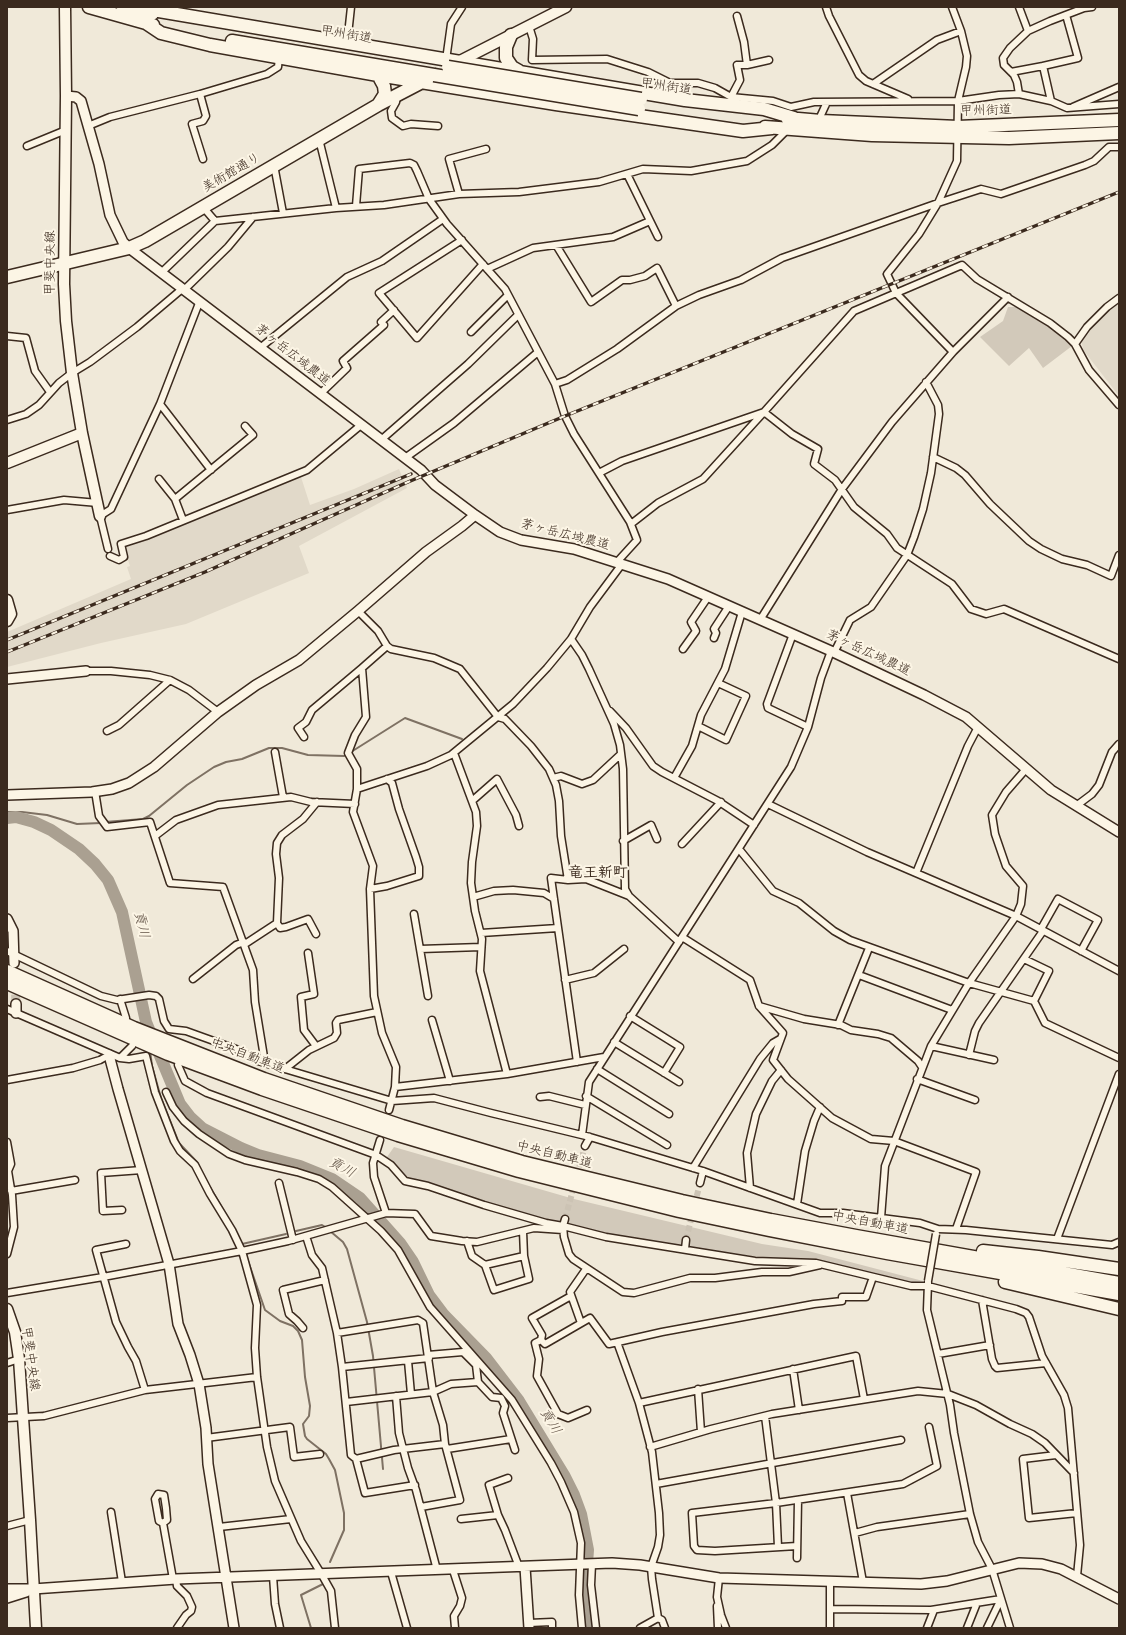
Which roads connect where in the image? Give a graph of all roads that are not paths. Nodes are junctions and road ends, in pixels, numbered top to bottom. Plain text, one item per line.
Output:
1 (65, 7) edge
2 (89, 7) edge
3 (122, 7) edge
4 (352, 7) edge
5 (462, 7) edge
6 (566, 7) edge
7 (826, 7) edge
8 (952, 7) edge
9 (1019, 7) edge
10 (1092, 7) edge
11 (1066, 15) junction
12 (737, 16) dead end
13 (145, 18) junction
14 (529, 26) junction
15 (961, 31) junction
16 (1028, 31) junction
17 (511, 35) junction
18 (346, 44) junction
19 (279, 58) junction
20 (446, 60) junction
21 (769, 60) dead end
22 (458, 62) junction
23 (747, 65) junction
24 (1043, 66) junction
25 (519, 71) junction
26 (1011, 72) junction
27 (378, 75) junction
28 (423, 82) junction
29 (686, 83) junction
30 (873, 84) junction
31 (1119, 87) edge
32 (200, 94) junction
33 (1019, 94) junction
34 (397, 95) junction
35 (66, 96) junction
36 (731, 97) junction
37 (684, 100) junction
38 (911, 100) junction
39 (958, 101) junction
40 (1052, 101) junction
41 (827, 102) junction
42 (640, 104) junction
43 (1119, 104) edge
44 (378, 105) junction
45 (1069, 108) junction
46 (794, 118) junction
47 (1119, 120) edge
48 (821, 121) junction
49 (88, 126) junction
50 (438, 126) dead end
51 (772, 128) junction
52 (788, 129) junction
53 (66, 130) junction
54 (958, 132) junction
55 (1119, 133) edge
56 (319, 139) junction
57 (27, 146) dead end
58 (1119, 147) edge
59 (486, 149) dead end
60 (203, 159) dead end
61 (274, 165) junction
62 (627, 174) junction
63 (459, 194) junction
64 (429, 199) junction
65 (938, 203) junction
66 (356, 206) junction
67 (203, 207) junction
68 (336, 208) junction
69 (283, 213) junction
70 (252, 217) junction
71 (443, 219) junction
72 (215, 220) junction
73 (650, 221) junction
74 (658, 237) dead end
75 (462, 240) junction
76 (556, 245) junction
77 (129, 248) junction
78 (65, 263) junction
79 (485, 267) junction
80 (161, 273) junction
81 (7, 277) edge
82 (183, 290) junction
83 (896, 293) junction
84 (508, 295) junction
85 (1008, 297) junction
86 (1119, 298) edge
87 (199, 303) junction
88 (676, 306) junction
89 (394, 310) junction
90 (518, 315) junction
91 (471, 332) dead end
92 (7, 336) edge
93 (1075, 344) junction
94 (260, 348) junction
95 (538, 352) junction
96 (953, 352) junction
97 (72, 373) junction
98 (926, 382) junction
99 (555, 384) junction
100 (50, 392) junction
101 (320, 394) junction
102 (160, 404) junction
103 (1119, 405) edge
104 (764, 412) junction
105 (7, 420) edge
106 (361, 425) junction
107 (245, 426) dead end
108 (82, 433) junction
109 (381, 440) junction
110 (933, 457) junction
111 (405, 458) junction
112 (7, 463) edge
113 (210, 470) junction
114 (599, 473) junction
115 (159, 479) dead end
116 (842, 489) junction
117 (175, 499) junction
118 (98, 503) junction
119 (7, 510) edge
120 (475, 515) junction
121 (100, 516) junction
122 (183, 520) junction
123 (631, 524) junction
124 (108, 549) dead end
125 (907, 555) junction
126 (1119, 555) edge
127 (110, 556) dead end
128 (619, 563) junction
129 (708, 597) junction
130 (7, 600) edge
131 (729, 606) junction
132 (358, 611) junction
133 (742, 612) junction
134 (760, 620) junction
135 (7, 621) edge
136 (793, 634) junction
137 (714, 638) dead end
138 (571, 640) junction
139 (387, 646) junction
140 (683, 649) dead end
141 (833, 652) junction
142 (1119, 659) edge
143 (362, 668) junction
144 (86, 671) joint
145 (7, 680) edge
146 (170, 680) junction
147 (718, 683) junction
148 (607, 707) junction
149 (218, 712) junction
150 (498, 717) junction
151 (698, 726) junction
152 (808, 727) junction
153 (978, 727) junction
154 (107, 731) dead end
155 (304, 737) dead end
156 (1119, 744) edge
157 (275, 752) dead end
158 (454, 753) junction
159 (621, 754) junction
160 (1026, 769) junction
161 (553, 778) junction
162 (674, 778) junction
163 (387, 780) junction
164 (357, 789) junction
165 (95, 792) junction
166 (7, 795) edge
167 (282, 798) junction
168 (472, 801) junction
169 (317, 802) junction
170 (721, 802) junction
171 (355, 804) junction
172 (768, 804) junction
173 (1076, 806) junction
174 (754, 825) junction
175 (519, 826) dead end
176 (1119, 832) edge
177 (155, 836) junction
178 (658, 839) dead end
179 (623, 841) junction
180 (682, 844) dead end
181 (739, 849) junction
182 (916, 873) junction
183 (568, 880) junction
184 (370, 889) junction
185 (629, 896) junction
186 (473, 897) junction
187 (554, 899) junction
188 (414, 914) dead end
189 (1016, 916) junction
190 (7, 919) edge
191 (277, 923) junction
192 (558, 928) junction
193 (1042, 930) junction
194 (481, 933) junction
195 (316, 934) dead end
196 (680, 939) junction
197 (245, 943) junction
198 (481, 947) junction
199 (869, 948) junction
200 (420, 949) junction
201 (624, 949) dead end
202 (1081, 951) junction
203 (308, 953) dead end
204 (1024, 959) junction
205 (11, 960) edge
206 (1119, 971) edge
207 (859, 975) junction
208 (193, 979) dead end
209 (565, 980) junction
210 (7, 983) edge
211 (969, 983) junction
212 (1000, 992) junction
213 (428, 996) dead end
214 (120, 999) junction
215 (1034, 1002) junction
216 (16, 1004) tunnel mouth
217 (759, 1006) junction
218 (7, 1009) edge
219 (952, 1010) junction
220 (377, 1012) junction
221 (16, 1013) junction
222 (630, 1016) junction
223 (432, 1020) dead end
224 (838, 1025) junction
225 (169, 1028) junction
226 (132, 1033) junction
227 (168, 1039) junction
228 (780, 1039) junction
229 (614, 1042) junction
230 (316, 1046) junction
231 (931, 1046) junction
232 (109, 1055) junction
233 (969, 1055) junction
234 (604, 1057) junction
235 (120, 1058) junction
236 (1119, 1058) edge
237 (994, 1060) dead end
238 (577, 1062) junction
239 (265, 1063) junction
240 (178, 1066) dead end
241 (922, 1067) junction
242 (285, 1069) junction
243 (597, 1069) junction
244 (781, 1070) junction
245 (664, 1073) junction
246 (507, 1074) junction
247 (1119, 1074) edge
248 (917, 1079) junction
249 (7, 1080) edge
250 (450, 1081) junction
251 (679, 1082) dead end
252 (395, 1087) junction
253 (166, 1092) dead end
254 (586, 1096) junction
255 (540, 1097) dead end
256 (975, 1100) dead end
257 (392, 1101) junction
258 (585, 1105) junction
259 (820, 1107) junction
260 (172, 1108) junction
261 (389, 1110) dead end
262 (163, 1113) junction
263 (669, 1114) dead end
264 (582, 1135) junction
265 (590, 1137) junction
266 (380, 1140) dead end
267 (894, 1141) junction
268 (7, 1142) edge
269 (667, 1145) dead end
270 (586, 1146) tunnel mouth
271 (375, 1154) junction
272 (693, 1168) junction
273 (142, 1170) junction
274 (703, 1171) junction
275 (75, 1180) dead end
276 (279, 1183) dead end
277 (700, 1183) tunnel mouth
278 (750, 1188) junction
279 (11, 1191) junction
280 (797, 1204) junction
281 (122, 1210) dead end
282 (386, 1213) junction
283 (881, 1218) junction
284 (369, 1219) junction
285 (564, 1225) junction
286 (956, 1229) junction
287 (524, 1231) junction
288 (937, 1231) junction
289 (306, 1236) junction
290 (856, 1236) junction
291 (1058, 1239) junction
292 (293, 1240) junction
293 (686, 1240) tunnel mouth
294 (467, 1242) junction
295 (1119, 1242) edge
296 (126, 1244) dead end
297 (685, 1250) junction
298 (245, 1251) junction
299 (887, 1253) junction
300 (7, 1254) edge
301 (524, 1256) junction
302 (169, 1264) junction
303 (485, 1265) junction
304 (822, 1265) junction
305 (1119, 1268) edge
306 (586, 1269) junction
307 (103, 1277) junction
308 (873, 1277) junction
309 (325, 1280) junction
310 (1119, 1282) edge
311 (928, 1284) junction
312 (7, 1293) edge
313 (1119, 1294) edge
314 (570, 1296) junction
315 (982, 1300) junction
316 (7, 1309) edge
317 (1119, 1309) edge
318 (581, 1323) junction
319 (303, 1328) dead end
320 (337, 1332) junction
321 (541, 1340) junction
322 (618, 1342) junction
323 (990, 1345) junction
324 (938, 1354) junction
325 (428, 1357) junction
326 (19, 1360) junction
327 (408, 1361) junction
328 (7, 1363) edge
329 (1046, 1363) junction
330 (342, 1367) junction
331 (792, 1369) junction
332 (257, 1377) junction
333 (478, 1382) junction
334 (199, 1384) junction
335 (698, 1389) junction
336 (145, 1390) junction
337 (433, 1392) junction
338 (412, 1394) junction
339 (948, 1394) junction
340 (396, 1396) junction
341 (864, 1399) junction
342 (346, 1402) junction
343 (639, 1403) junction
344 (587, 1410) dead end
345 (799, 1410) junction
346 (765, 1416) junction
347 (23, 1417) junction
348 (7, 1418) edge
349 (929, 1427) dead end
350 (265, 1430) junction
351 (701, 1432) junction
352 (206, 1438) junction
353 (511, 1439) junction
354 (901, 1440) dead end
355 (446, 1447) junction
356 (650, 1447) junction
357 (403, 1449) junction
358 (515, 1450) dead end
359 (320, 1454) dead end
360 (1056, 1455) junction
361 (356, 1459) junction
362 (771, 1464) junction
363 (1074, 1472) junction
364 (508, 1478) dead end
365 (656, 1484) junction
366 (415, 1486) junction
367 (847, 1493) junction
368 (798, 1500) junction
369 (776, 1503) junction
370 (421, 1507) junction
371 (110, 1512) dead end
372 (1077, 1513) junction
373 (970, 1514) junction
374 (498, 1515) junction
375 (291, 1519) junction
376 (461, 1519) dead end
377 (30, 1520) junction
378 (163, 1523) dead end
379 (7, 1526) edge
380 (219, 1527) junction
381 (855, 1533) junction
382 (797, 1546) junction
383 (778, 1547) junction
384 (797, 1558) dead end
385 (580, 1564) junction
386 (592, 1564) junction
387 (522, 1567) junction
388 (651, 1568) junction
389 (437, 1570) junction
390 (454, 1570) junction
391 (992, 1570) junction
392 (391, 1572) junction
393 (322, 1575) junction
394 (273, 1576) junction
395 (1077, 1576) junction
396 (226, 1578) junction
397 (719, 1578) junction
398 (175, 1579) junction
399 (122, 1582) junction
400 (830, 1582) junction
401 (863, 1582) junction
402 (7, 1589) edge
403 (34, 1590) junction
404 (717, 1597) junction
405 (7, 1598) edge
406 (1001, 1599) junction
407 (1119, 1599) edge
408 (977, 1603) junction
409 (830, 1609) junction
410 (934, 1610) junction
411 (658, 1618) junction
412 (529, 1626) edge
413 (36, 1628) edge
414 (177, 1628) edge
415 (234, 1628) edge
416 (280, 1628) edge
417 (335, 1628) edge
418 (407, 1628) edge
419 (455, 1628) edge
420 (552, 1628) edge
421 (582, 1628) edge
422 (596, 1628) edge
423 (640, 1628) edge
424 (665, 1628) edge
425 (718, 1628) edge
426 (726, 1628) edge
427 (830, 1628) edge
428 (927, 1628) edge
429 (967, 1628) edge
430 (987, 1628) edge
431 (1010, 1628) edge

1 - 35 main road, 甲斐中央線
2 - 13 highway
3 - 13 highway
4 - 18 street
5 - 20 street
6 - 14 main road
7 - 30 street
8 - 15 street
9 - 16 street
10 - 11 street
11 - 16 street
11 - 24 street
12 - 23 street
13 - 18 highway
13 - 19 highway, 甲州街道
13 - 42 highway, 甲州街道, bridge
14 - 17 main road
14 - 29 street
15 - 30 street
15 - 39 street
16 - 26 street
17 - 22 main road
17 - 25 highway
18 - 20 highway
19 - 27 highway, 甲州街道
19 - 32 street
20 - 22 highway
21 - 23 street
22 - 25 highway
22 - 28 highway, 美術館通り
23 - 36 street
24 - 26 street
24 - 40 street
25 - 37 highway
26 - 33 street
27 - 28 highway, 甲州街道
27 - 44 highway
28 - 34 highway, 美術館通り
28 - 51 highway, 甲州街道
29 - 36 street
29 - 37 street
30 - 38 street
31 - 45 street
32 - 49 street
32 - 60 street
33 - 39 street
33 - 40 street
34 - 44 highway, 美術館通り
34 - 50 street
35 - 49 street, 茅ヶ岳広域農道
35 - 53 main road, 甲斐中央線
36 - 41 street
37 - 46 highway
38 - 39 street
38 - 41 street
39 - 54 street
40 - 45 street
41 - 48 street
42 - 46 highway, 甲州街道
42 - 51 highway, 甲州街道
43 - 45 street
44 - 56 highway, 美術館通り
46 - 48 highway, 甲州街道
47 - 54 highway, 甲州街道
48 - 54 highway, 甲州街道
49 - 77 street, 茅ヶ岳広域農道
51 - 52 highway, 甲州街道
52 - 54 highway, 甲州街道
52 - 62 street
53 - 57 street
53 - 78 main road, 甲斐中央線
54 - 55 highway, 甲州街道
54 - 65 street
56 - 61 highway, 美術館通り
56 - 68 street
58 - 65 street
59 - 63 street
61 - 67 highway, 美術館通り
61 - 69 street
62 - 63 street
62 - 73 street
63 - 64 street
64 - 66 street
64 - 66 street
64 - 71 street
65 - 83 street
65 - 88 street
66 - 68 street
67 - 72 street
67 - 77 highway, 美術館通り
68 - 69 street
69 - 70 street
70 - 72 street
70 - 82 street
71 - 75 street
71 - 94 street
72 - 80 street
73 - 74 street
73 - 76 street
75 - 79 street
75 - 89 street
76 - 79 street
76 - 88 street
77 - 78 highway, 美術館通り
77 - 80 street, 茅ヶ岳広域農道
78 - 81 highway, 美術館通り
78 - 97 main road, 甲斐中央線
79 - 84 street
79 - 89 street
80 - 82 street, 茅ヶ岳広域農道
82 - 87 street, 茅ヶ岳広域農道
82 - 97 street
83 - 85 street
83 - 96 street
83 - 104 street
84 - 90 street
84 - 91 street
85 - 93 street
85 - 96 street
86 - 93 street
87 - 94 street, 茅ヶ岳広域農道
87 - 102 street
88 - 99 street
89 - 101 street
90 - 95 street
90 - 109 street
92 - 100 street
93 - 103 street
94 - 101 street, 茅ヶ岳広域農道
95 - 99 street
95 - 111 street
96 - 98 street
97 - 100 street
97 - 108 main road, 甲斐中央線
98 - 110 street
98 - 116 street
99 - 114 street
100 - 105 street
101 - 106 street, 茅ヶ岳広域農道
102 - 113 street
102 - 121 street
104 - 114 street
104 - 116 street
104 - 123 street
106 - 109 street, 茅ヶ岳広域農道
106 - 122 street
107 - 113 street
108 - 112 main road
108 - 118 main road, 甲斐中央線
109 - 111 street, 茅ヶ岳広域農道
110 - 125 street
110 - 126 street
111 - 120 street, 茅ヶ岳広域農道
113 - 117 street
114 - 123 street
115 - 117 street
116 - 125 street
116 - 134 street
117 - 122 street
118 - 119 street
118 - 121 main road, 甲斐中央線
120 - 128 street, 茅ヶ岳広域農道
120 - 132 street
121 - 124 street
122 - 127 street
123 - 128 street
125 - 141 street
125 - 142 street
128 - 129 street, 茅ヶ岳広域農道
128 - 138 street
129 - 131 street, 茅ヶ岳広域農道
129 - 140 street
130 - 135 main road
131 - 133 street, 茅ヶ岳広域農道
131 - 137 street
132 - 139 street
132 - 149 street
133 - 134 street, 茅ヶ岳広域農道
133 - 147 street
134 - 136 street, 茅ヶ岳広域農道
136 - 141 street, 茅ヶ岳広域農道
136 - 152 street
138 - 148 street
138 - 150 street
139 - 143 street
139 - 150 street
141 - 152 street
141 - 153 street, 茅ヶ岳広域農道
143 - 155 street
143 - 164 street
144 - 145 street
144 - 146 street
146 - 149 street
146 - 154 street
147 - 151 street
147 - 151 street
148 - 159 street
148 - 162 street
149 - 165 street
150 - 158 street
150 - 161 street
151 - 162 street
152 - 172 street
153 - 160 street, 茅ヶ岳広域農道
153 - 182 street
156 - 173 street
157 - 167 street
158 - 163 street
158 - 168 street
159 - 161 street
159 - 179 street
160 - 173 street, 茅ヶ岳広域農道
160 - 189 street
161 - 183 street
162 - 170 street
163 - 164 street
163 - 184 street
164 - 171 street
165 - 166 street
165 - 177 street
167 - 169 street
167 - 177 street
168 - 175 street
168 - 186 street
169 - 171 street
169 - 191 street
170 - 174 street
170 - 180 street
171 - 184 street
172 - 174 street
172 - 182 street
173 - 176 street, 茅ヶ岳広域農道
174 - 181 street
177 - 197 street
178 - 179 street
179 - 185 street
181 - 196 street
181 - 199 street
182 - 189 street
183 - 185 street
183 - 187 street
184 - 220 street
185 - 196 street
186 - 187 street
186 - 194 street
187 - 192 street
188 - 200 street
189 - 193 street
189 - 211 street
190 - 205 street
191 - 195 street
191 - 197 street
192 - 194 street
192 - 209 street
193 - 202 street
193 - 202 street
193 - 204 street
194 - 198 street
196 - 217 street
196 - 222 street
197 - 208 street
197 - 239 street
198 - 200 street
198 - 246 street
199 - 207 street
199 - 211 street
200 - 213 street
201 - 209 street
202 - 206 street
203 - 230 street
204 - 212 street
204 - 215 street
205 - 214 street
205 - 226 highway, 中央自動車道
207 - 219 street
207 - 224 street
209 - 238 street
210 - 226 highway, 中央自動車道
211 - 212 street
211 - 219 street
212 - 215 street
212 - 233 street
214 - 225 street
214 - 226 street
215 - 236 street
216 - 221 street
217 - 224 street
217 - 228 street
218 - 221 street
219 - 231 street
220 - 230 street
220 - 252 street
221 - 232 street
222 - 229 street
222 - 245 street
223 - 250 street
224 - 241 street
225 - 227 street
225 - 239 street
226 - 227 highway, 中央自動車道
226 - 235 street
226 - 299 highway, 中央自動車道
227 - 290 highway, 中央自動車道
228 - 244 street
228 - 272 street
229 - 234 street
229 - 245 street
230 - 242 street
231 - 233 street
231 - 241 street
232 - 235 street
232 - 249 street
232 - 273 street
233 - 237 street
234 - 238 street
234 - 243 street
235 - 262 street
238 - 246 street
239 - 242 street
240 - 271 street
241 - 248 street
242 - 257 street
243 - 254 street
243 - 263 street
244 - 259 street
244 - 278 street
245 - 251 street
246 - 250 street
247 - 291 street
248 - 256 street
248 - 267 street
250 - 252 street
252 - 257 street
253 - 260 street
254 - 258 street
254 - 269 street
255 - 258 street
257 - 261 street
257 - 264 street
258 - 264 street
259 - 267 street
259 - 280 street
260 - 262 street
260 - 284 street
262 - 298 street
264 - 265 street
265 - 270 street
265 - 272 street
266 - 271 street
267 - 283 street
267 - 286 street
268 - 279 street
271 - 282 street
271 - 285 street
272 - 274 street
273 - 281 street
273 - 302 street
274 - 277 street
274 - 278 street
275 - 279 street
276 - 292 street
278 - 280 street
279 - 300 street
280 - 283 street
282 - 284 street
282 - 294 street
283 - 288 street
284 - 289 street
284 - 385 street
285 - 287 street
285 - 297 street
285 - 306 street
286 - 288 street
286 - 291 street
287 - 294 street
287 - 301 street
288 - 311 street, bridge
289 - 292 street
289 - 309 street
290 - 305 highway
290 - 310 highway, 中央自動車道
291 - 295 street
292 - 298 street
293 - 297 street
294 - 303 street
296 - 307 street
297 - 304 street
298 - 302 street
298 - 332 street
299 - 313 highway, 中央自動車道
299 - 317 highway
301 - 303 street
301 - 303 street
302 - 307 street
302 - 334 street
304 - 306 street
304 - 308 street
306 - 314 street
307 - 312 street
307 - 336 street
308 - 311 street
308 - 322 street
309 - 319 street
309 - 320 street
311 - 315 street
311 - 324 street
314 - 318 street
314 - 321 street
315 - 323 street
315 - 329 street
316 - 326 main road, 甲斐中央線
318 - 321 street
318 - 322 street
320 - 325 street
320 - 330 street
321 - 344 street
322 - 343 street
323 - 324 street
323 - 329 street
324 - 339 street
325 - 327 street
325 - 333 street
325 - 337 street
326 - 328 street
326 - 347 main road, 甲斐中央線
327 - 330 street
327 - 338 street
329 - 363 street
330 - 342 street
331 - 335 street
331 - 341 street
331 - 345 street
332 - 334 street
332 - 350 street
333 - 337 street
333 - 353 street
334 - 336 street
334 - 352 street
335 - 343 street
335 - 351 street
336 - 347 street
337 - 338 street
337 - 355 street
338 - 340 street
339 - 341 street
339 - 360 street
339 - 373 street
340 - 342 street
340 - 357 street
341 - 345 street
342 - 361 street
343 - 356 street
345 - 346 street
346 - 351 street
346 - 362 street
347 - 348 street
347 - 377 main road, 甲斐中央線
349 - 367 street
350 - 352 street
350 - 359 street
350 - 375 street
351 - 356 street
352 - 380 street
353 - 355 street
353 - 358 street
354 - 362 street
355 - 357 street
355 - 370 street
356 - 365 street
357 - 361 street
357 - 366 street
360 - 363 street
360 - 372 street
361 - 366 street
362 - 365 street
362 - 369 street
363 - 372 street
364 - 374 street
365 - 388 street
366 - 370 street
367 - 368 street
367 - 381 street
368 - 369 street
368 - 382 street
369 - 383 street
369 - 383 street
370 - 389 street
371 - 399 street
372 - 395 street
373 - 381 street
373 - 391 street
374 - 376 street
374 - 387 street
375 - 380 street
375 - 393 street
377 - 379 street
377 - 403 main road, 甲斐中央線
378 - 398 street
380 - 396 street
381 - 401 street
382 - 383 street
382 - 384 street
385 - 386 street
385 - 387 street
385 - 421 street
386 - 388 street
386 - 422 street
387 - 390 street
387 - 412 street
388 - 397 street
388 - 411 street
389 - 390 street
389 - 392 street
390 - 419 street
391 - 395 street
391 - 401 street
391 - 406 street
392 - 393 street
392 - 418 street
393 - 394 street
393 - 417 street
394 - 396 street
394 - 416 street
395 - 407 street
396 - 398 street
396 - 415 street
397 - 400 street
397 - 404 street
398 - 399 street
398 - 414 street
399 - 403 street
400 - 401 street
400 - 409 street
402 - 403 street
403 - 405 street
403 - 413 main road, 甲斐中央線
404 - 425 street
404 - 426 street
406 - 408 street
406 - 430 street
406 - 431 street
408 - 410 street
408 - 429 street
409 - 410 street
409 - 427 street
410 - 428 street
411 - 423 street
411 - 424 street
412 - 420 street

